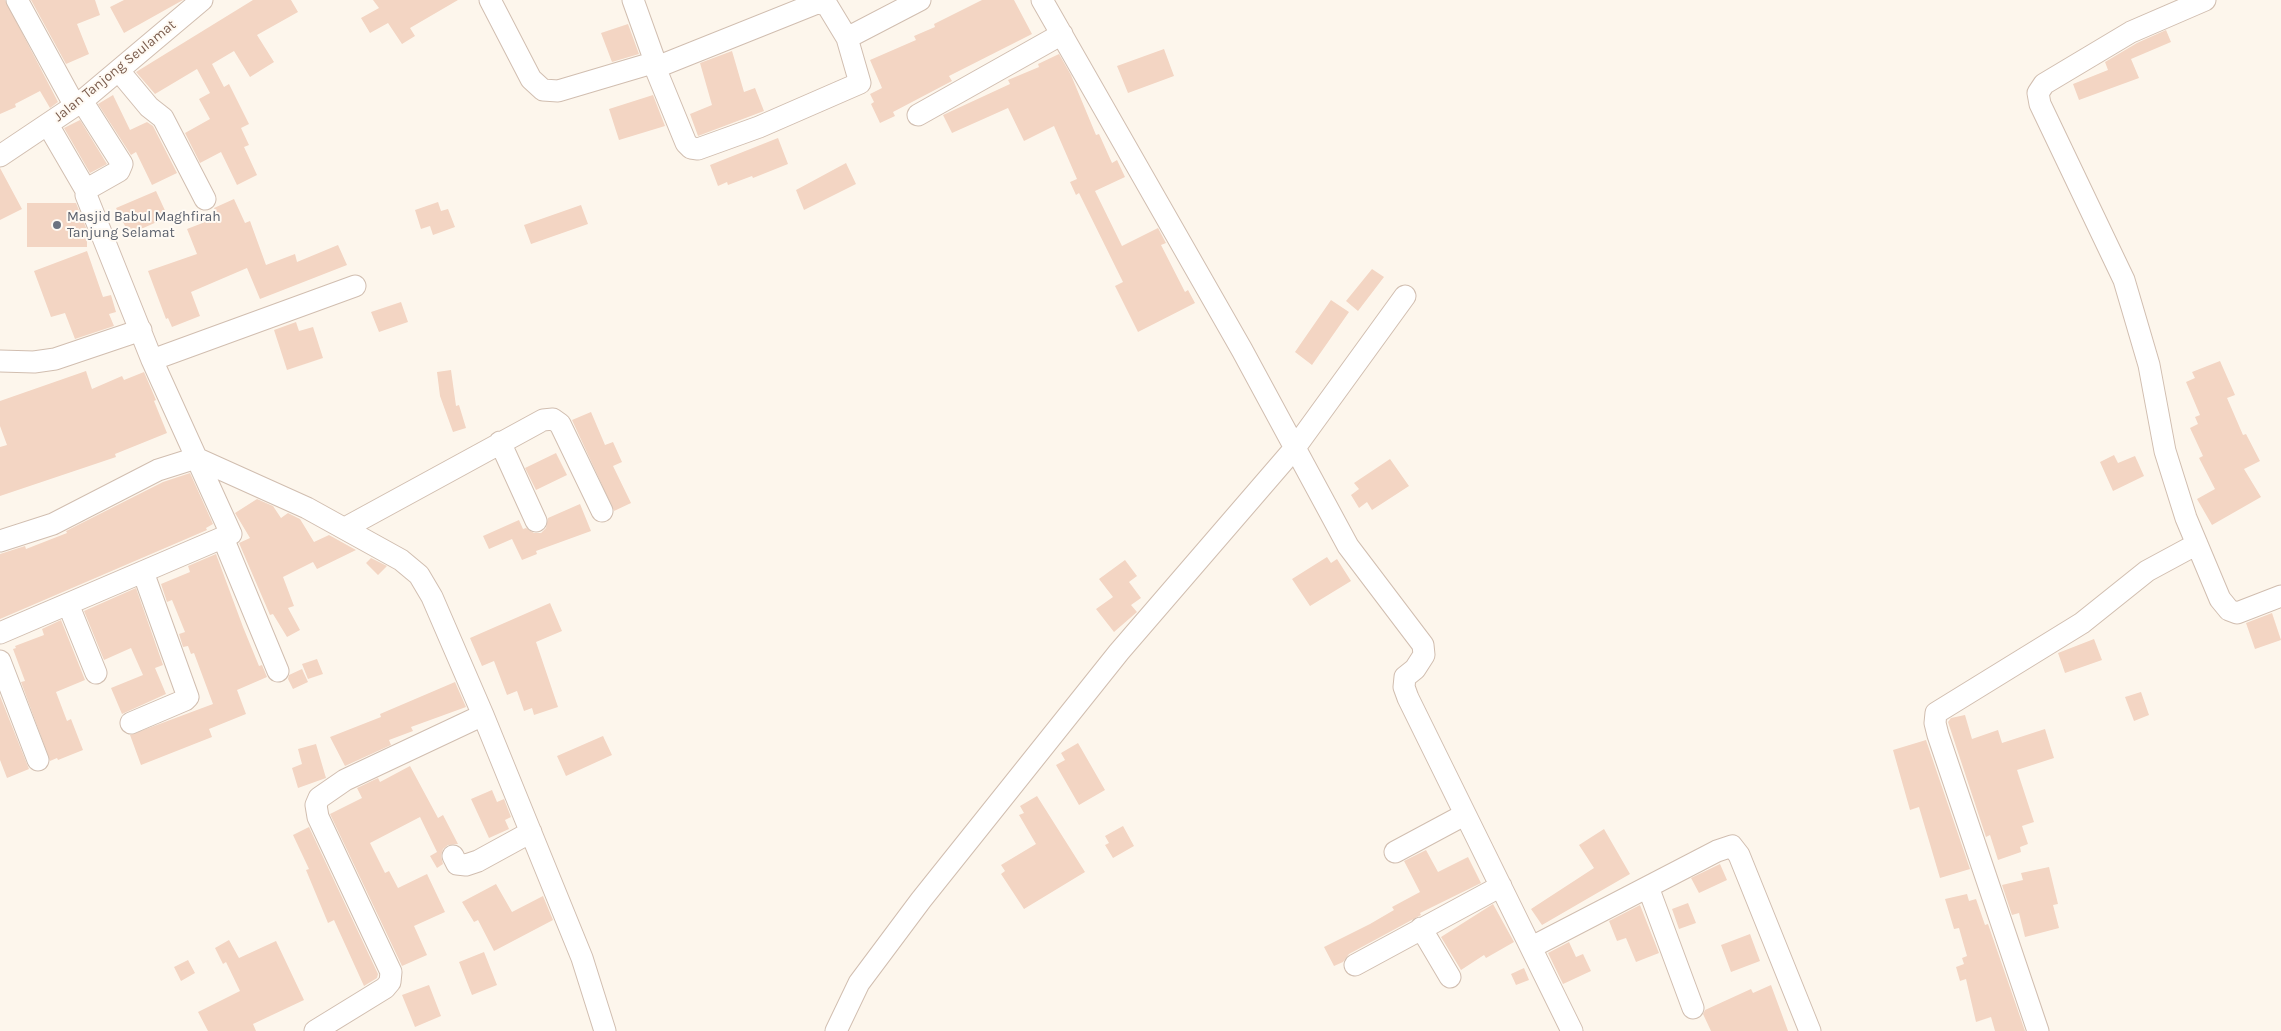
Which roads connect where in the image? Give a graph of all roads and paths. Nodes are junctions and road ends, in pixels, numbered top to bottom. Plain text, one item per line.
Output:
1 (17, 0) edge
2 (202, 0) edge
3 (490, 0) edge
4 (633, 0) edge
5 (920, 0) edge
6 (1042, 0) edge
7 (2205, 0) edge
8 (1062, 34) junction
9 (847, 38) junction
10 (657, 67) junction
11 (119, 71) junction
12 (79, 104) junction
13 (918, 116) dead end
14 (48, 125) junction
15 (0, 156) edge
16 (86, 192) junction
17 (205, 198) dead end
18 (355, 286) dead end
19 (1405, 296) dead end
20 (140, 330) junction
21 (152, 360) junction
22 (0, 361) edge
23 (500, 442) junction
24 (1294, 448) junction
25 (196, 458) junction
26 (602, 511) dead end
27 (536, 521) dead end
28 (345, 528) junction
29 (223, 538) junction
30 (0, 541) edge
31 (2197, 544) junction
32 (143, 572) junction
33 (2281, 596) edge
34 (68, 604) junction
35 (0, 633) edge
36 (0, 661) edge
37 (278, 670) dead end
38 (96, 673) dead end
39 (483, 715) junction
40 (131, 723) dead end
41 (38, 760) dead end
42 (1464, 815) junction
43 (531, 832) junction
44 (1395, 852) dead end
45 (453, 856) dead end
46 (1501, 886) junction
47 (1648, 887) junction
48 (1421, 928) junction
49 (1532, 947) junction
50 (1355, 965) dead end
51 (1450, 977) dead end
52 (1693, 1008) dead end
53 (315, 1031) edge
54 (605, 1031) edge
55 (836, 1031) edge
56 (1572, 1031) edge
57 (1810, 1031) edge
58 (2038, 1031) edge

1 - 12 street
2 - 11 street, Jalan Tanjong Seulamat
3 - 10 street
4 - 10 street
5 - 9 street
6 - 8 street
7 - 31 street
8 - 13 street
8 - 24 street
9 - 10 street
9 - 10 street
11 - 12 street, Jalan Tanjong Seulamat
11 - 17 street
12 - 14 street, Jalan Tanjong Seulamat
12 - 16 street
14 - 15 street, Jalan Tanjong Seulamat
14 - 16 street
16 - 20 street
18 - 21 street
19 - 24 street
20 - 21 street
20 - 22 street
21 - 25 street
23 - 26 street
23 - 27 street
23 - 28 street
24 - 42 street
24 - 55 street
25 - 28 street
25 - 29 street
25 - 30 street
28 - 39 street
29 - 32 street
29 - 37 street
31 - 33 street
31 - 58 street
32 - 34 street
32 - 40 street
34 - 35 street
34 - 38 street
36 - 41 street
39 - 43 street
39 - 53 street
42 - 44 street
42 - 46 street
43 - 45 street
43 - 54 street
46 - 48 street
46 - 49 street
47 - 49 street
47 - 52 street
47 - 57 street
48 - 50 street
48 - 51 street
49 - 56 street

